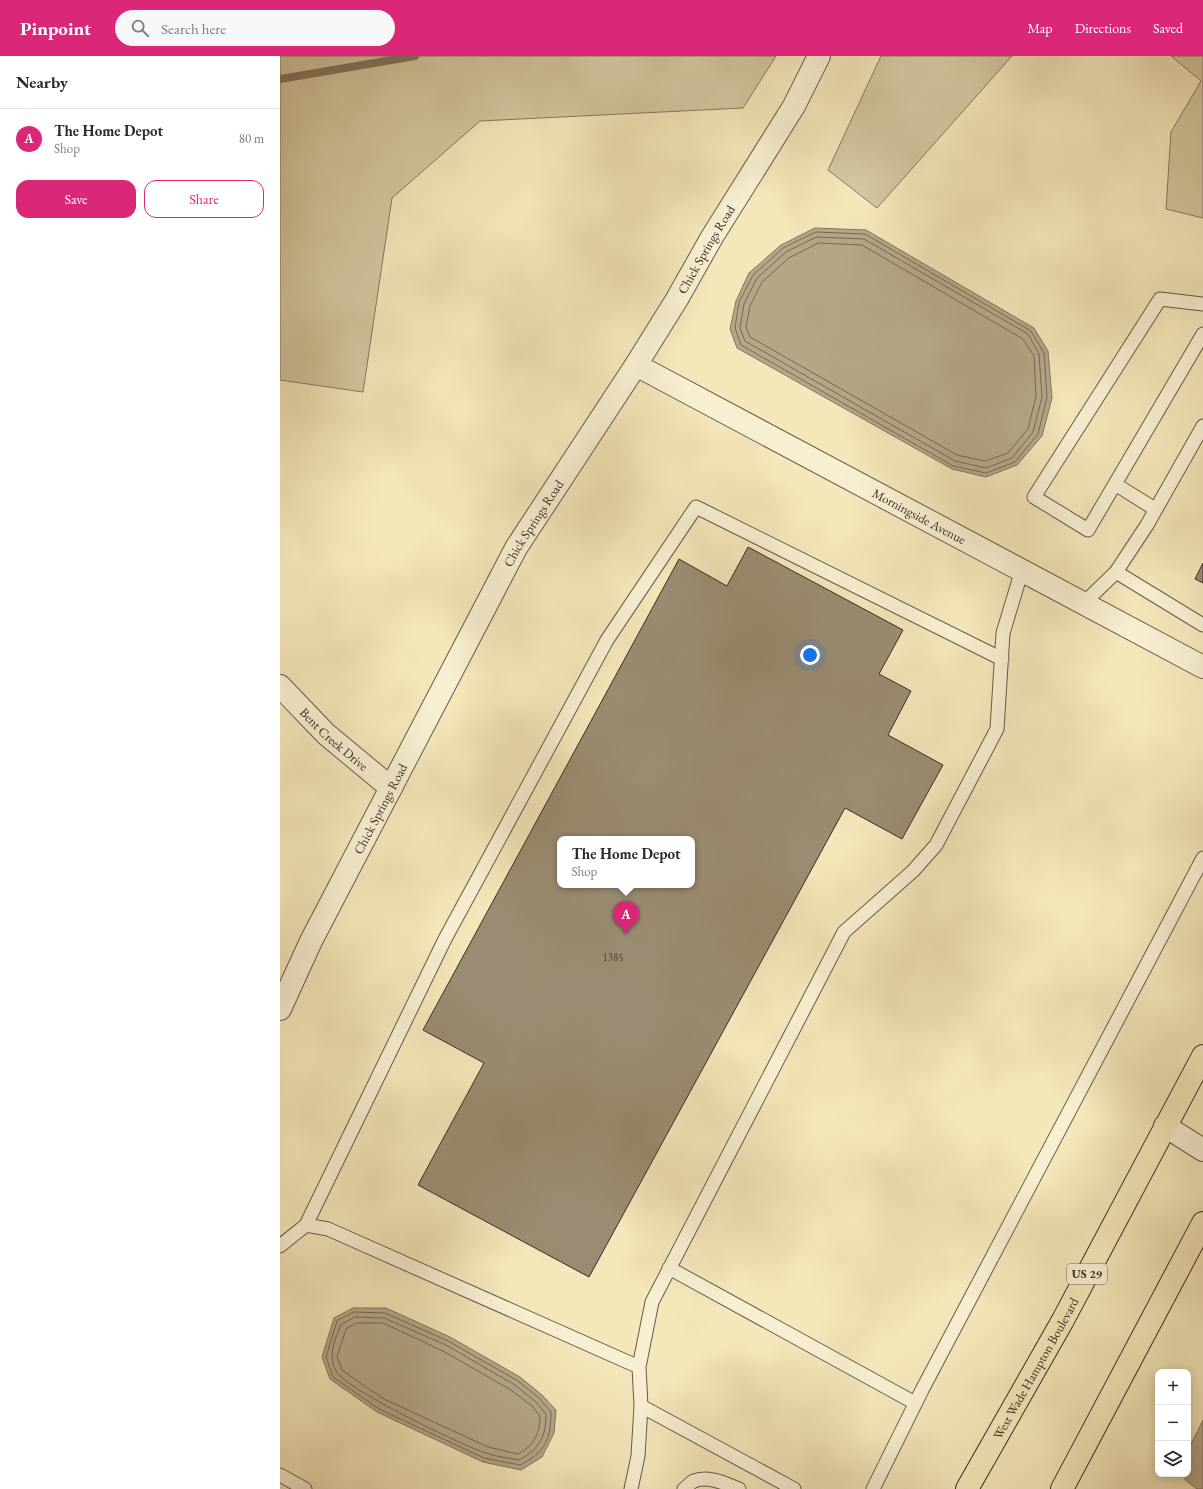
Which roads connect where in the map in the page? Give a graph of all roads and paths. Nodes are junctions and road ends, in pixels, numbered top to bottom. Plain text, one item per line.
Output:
1 (819, 56) edge
2 (1203, 304) edge
3 (1203, 334) edge
4 (636, 365) junction
5 (1203, 426) edge
6 (1115, 484) junction
7 (1156, 509) junction
8 (1022, 570) junction
9 (1116, 572) junction
10 (1084, 603) junction
11 (1203, 625) edge
12 (1002, 659) junction
13 (1203, 666) edge
14 (280, 686) edge
15 (391, 788) junction
16 (1203, 858) edge
17 (280, 1009) edge
18 (1203, 1056) edge
19 (1165, 1126) junction
20 (1203, 1150) edge
21 (1203, 1223) edge
22 (306, 1225) junction
23 (280, 1246) edge
24 (670, 1268) junction
25 (639, 1367) junction
26 (915, 1402) junction
27 (641, 1406) junction
28 (280, 1475) edge
29 (873, 1488) edge
30 (305, 1489) edge
31 (631, 1489) edge
32 (684, 1489) edge
33 (739, 1489) edge
34 (794, 1489) edge
35 (967, 1489) edge
36 (1062, 1489) edge

1 - 4 street, Chick Springs Road
2 - 6 lane
3 - 6 lane
4 - 8 street, Morningside Avenue
4 - 15 street, Chick Springs Road
5 - 7 lane
6 - 7 lane
7 - 9 lane
8 - 10 street, Morningside Avenue
8 - 12 lane
9 - 10 lane
9 - 11 lane
10 - 13 street, Morningside Avenue
12 - 22 lane
12 - 24 lane
14 - 15 street, Bent Creek Drive
15 - 17 street, Chick Springs Road
16 - 26 lane
18 - 19 main road, West Wade Hampton Boulevard / US 29
19 - 20 street
19 - 35 main road, West Wade Hampton Boulevard / US 29
21 - 36 main road
22 - 23 lane
22 - 25 lane
24 - 25 lane
24 - 26 lane
25 - 27 lane
26 - 29 lane
27 - 31 lane
27 - 34 lane
28 - 30 lane
32 - 33 lane

